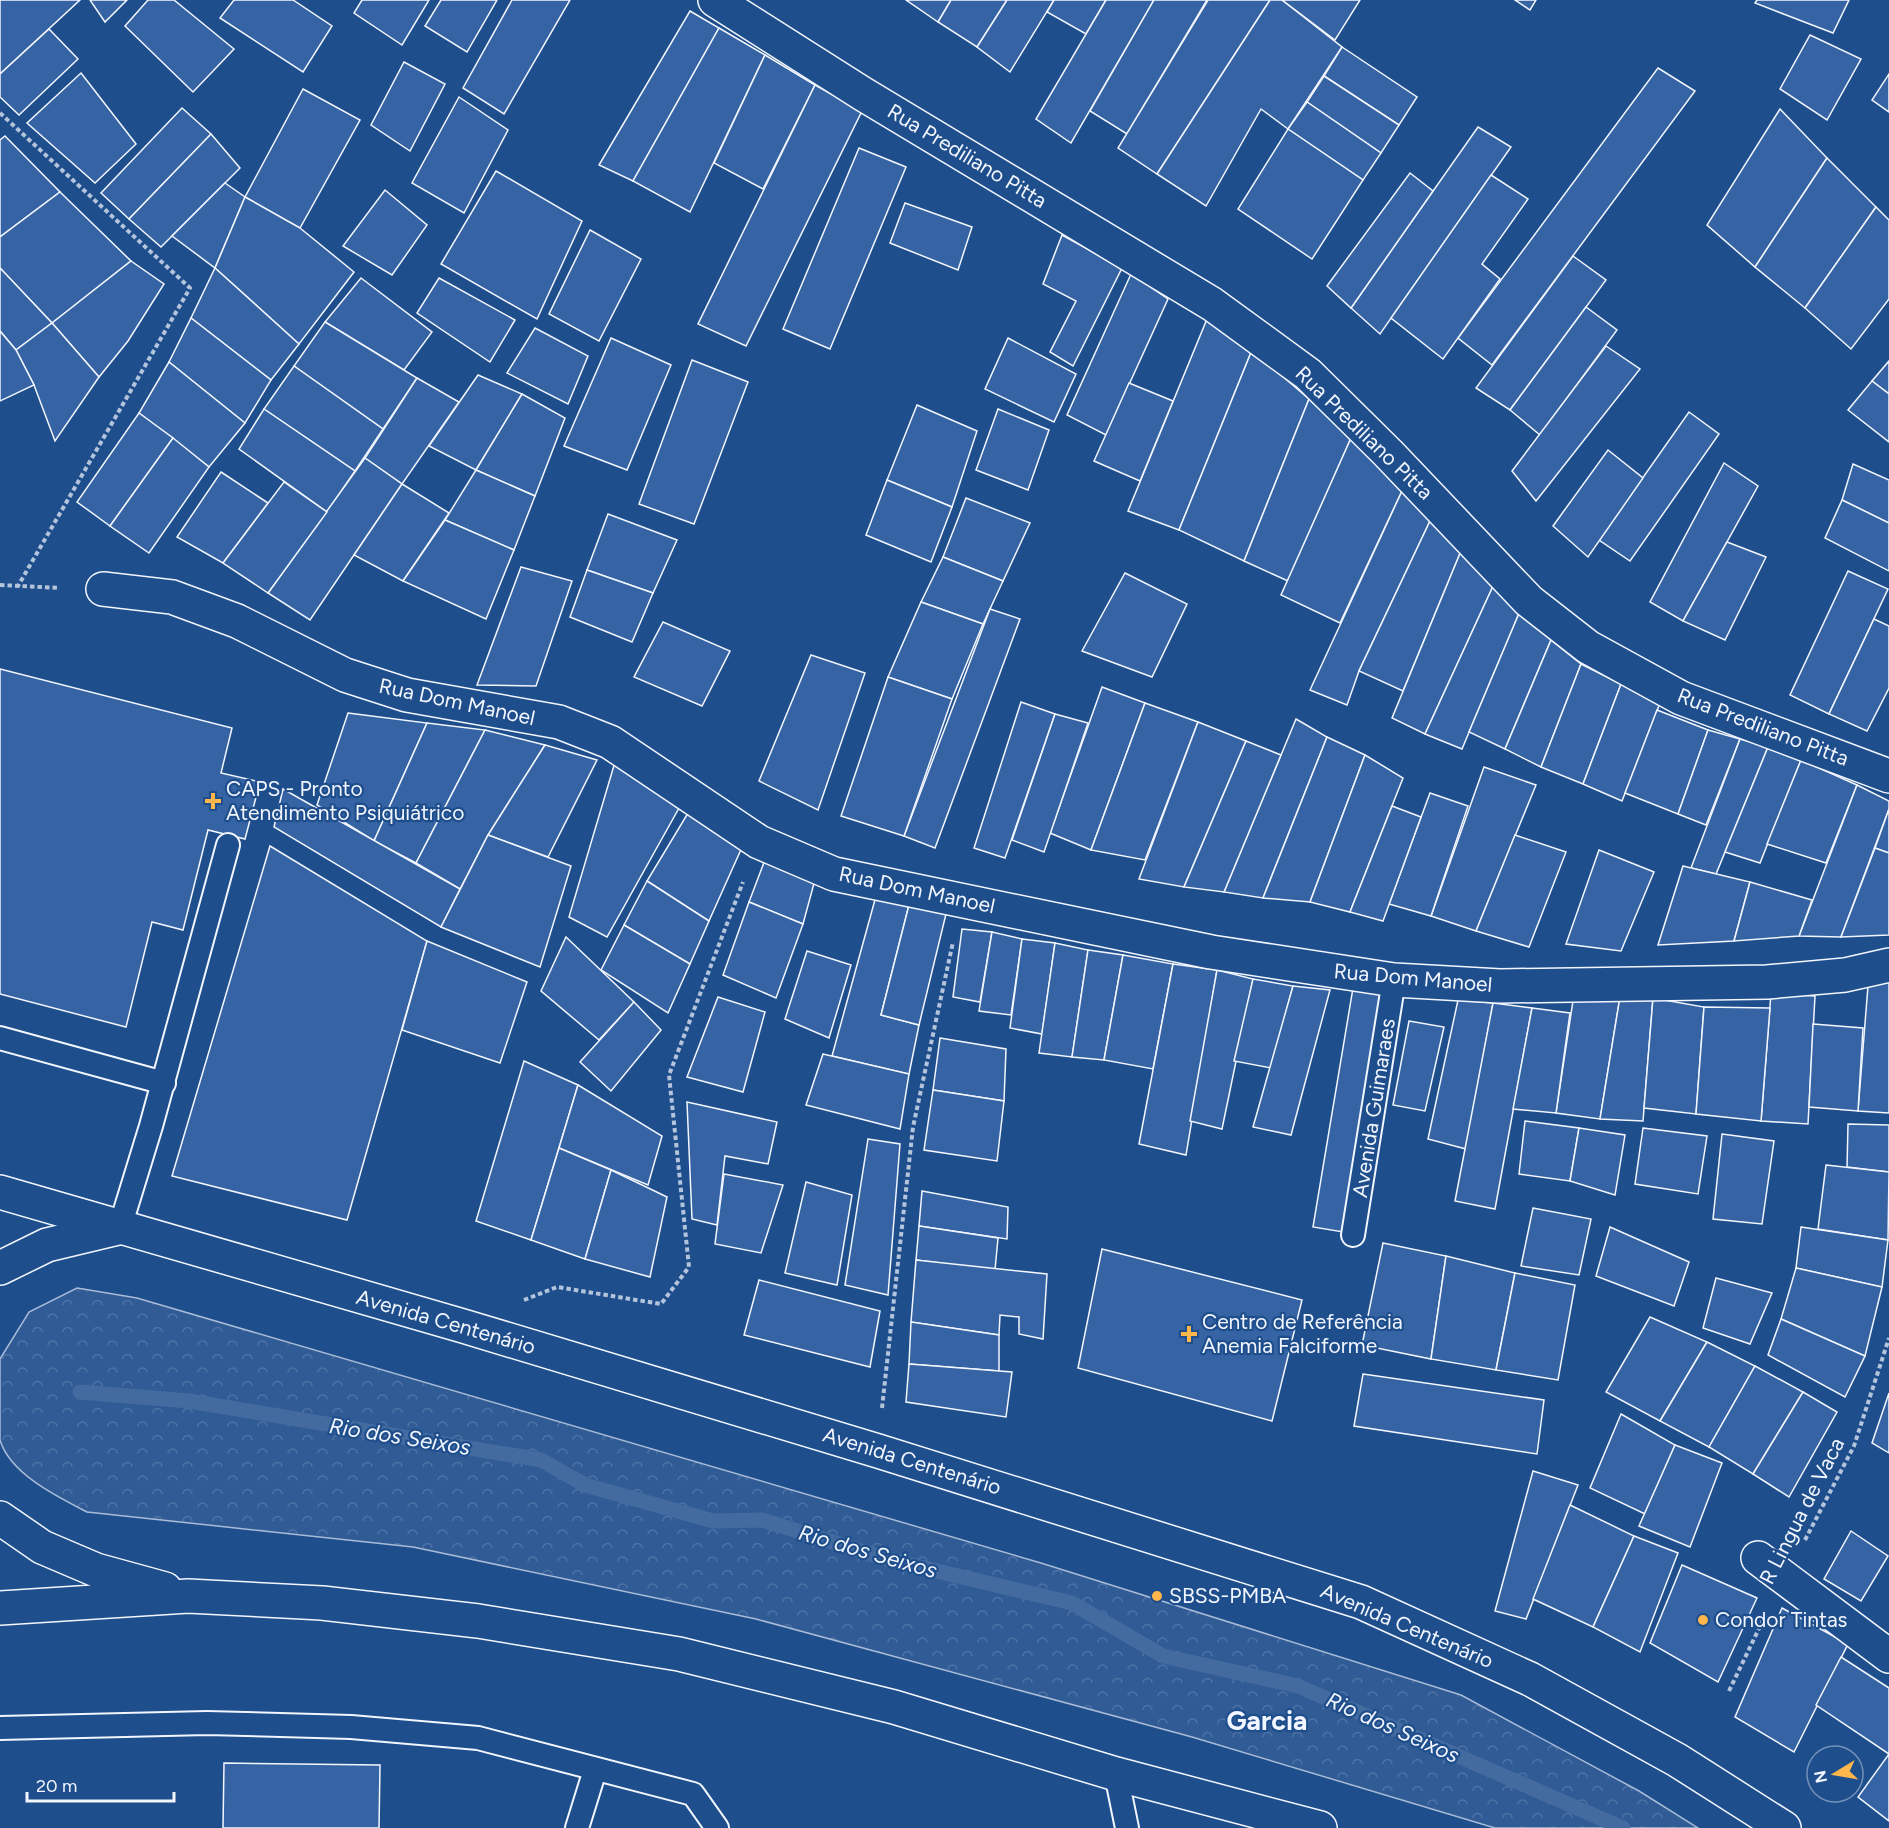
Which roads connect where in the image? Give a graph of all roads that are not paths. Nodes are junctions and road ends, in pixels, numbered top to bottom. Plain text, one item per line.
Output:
1 (715, 0) edge
2 (103, 589) road end
3 (1889, 776) edge
4 (228, 845) dead end
5 (1889, 965) edge
6 (1394, 980) junction
7 (0, 1038) edge
8 (164, 1083) junction
9 (0, 1192) edge
10 (120, 1227) junction
11 (1353, 1235) dead end
12 (0, 1268) edge
13 (0, 1518) edge
14 (1758, 1558) dead end
15 (188, 1596) junction
16 (0, 1608) edge
17 (1889, 1656) edge
18 (0, 1728) edge
19 (595, 1770) junction
20 (1116, 1774) junction
21 (577, 1828) edge
22 (717, 1828) edge
23 (1127, 1828) edge
24 (1320, 1828) edge
25 (1784, 1828) edge

1 - 3 main road, Rua Prediliano Pitta
2 - 6 main road, Rua Dom Manoel
4 - 8 lane
5 - 6 main road, Rua Dom Manoel
6 - 11 lane, Avenida Guimaraes
7 - 8 lane
8 - 10 lane
9 - 10 main road, Avenida Centenário
10 - 12 main road
10 - 25 main road, Avenida Centenário
13 - 15 main road
14 - 17 main road
15 - 16 main road
15 - 20 main road
18 - 19 lane
19 - 21 lane
19 - 22 lane
20 - 23 lane
20 - 24 main road

